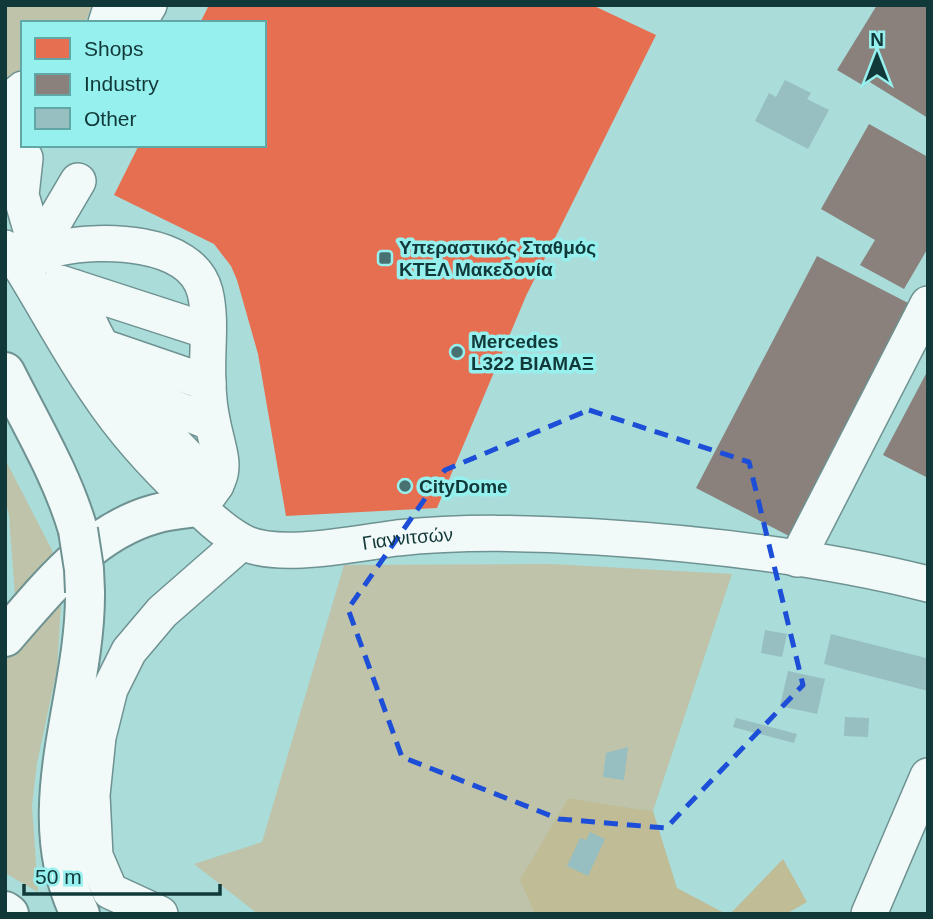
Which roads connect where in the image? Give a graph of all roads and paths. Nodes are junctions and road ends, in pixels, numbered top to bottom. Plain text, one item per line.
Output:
1 (149, 5) edge
2 (139, 21) edge
3 (21, 91) edge
4 (5, 104) edge
5 (21, 129) edge
6 (15, 151) edge
7 (78, 181) dead end
8 (16, 246) edge
9 (79, 300) junction
10 (928, 304) edge
11 (100, 346) junction
12 (208, 355) junction
13 (5, 372) edge
14 (127, 389) junction
15 (212, 424) junction
16 (207, 496) junction
17 (242, 542) junction
18 (797, 559) junction
19 (928, 584) edge
20 (5, 637) edge
21 (928, 776) edge
22 (155, 911) edge
23 (80, 914) edge
24 (869, 914) edge

1 - 2 street
3 - 4 street
5 - 6 street
6 - 8 street, Γιαννιτσών
7 - 8 street
8 - 9 street
8 - 12 street
8 - 16 street, Γιαννιτσών
9 - 11 street
9 - 12 street
10 - 18 street
11 - 12 street
11 - 14 street
12 - 15 street
13 - 23 highway, bridge
14 - 15 street
14 - 16 street
15 - 16 street
16 - 17 street, Γιαννιτσών
16 - 20 highway
17 - 18 street, Γιαννιτσών
17 - 22 street
18 - 19 street, Γιαννιτσών
21 - 24 street

